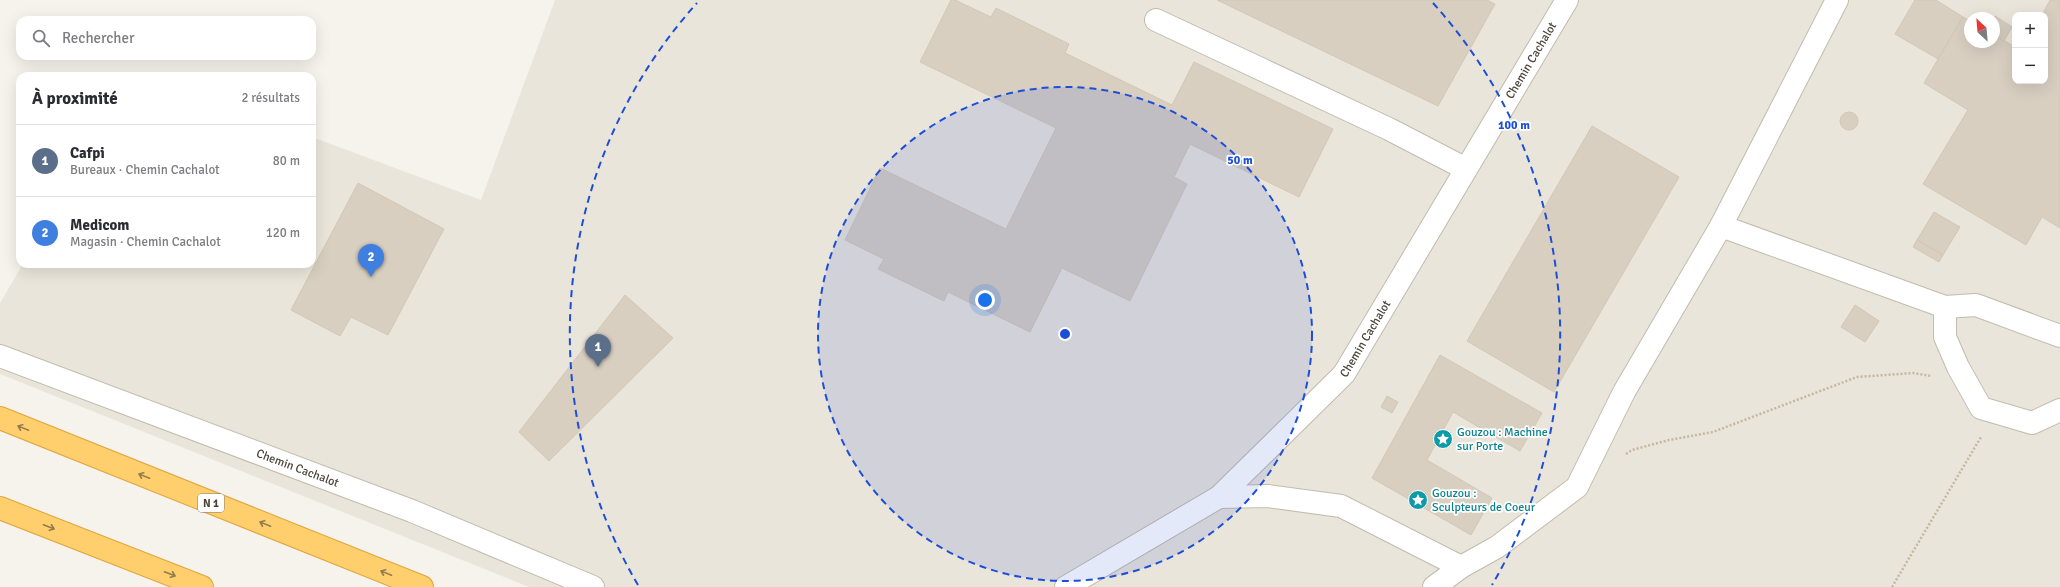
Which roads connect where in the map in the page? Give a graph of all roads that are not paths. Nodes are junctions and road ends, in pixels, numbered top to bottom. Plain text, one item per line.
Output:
1 (1566, 0) edge
2 (1836, 0) edge
3 (1156, 20) dead end
4 (1466, 169) junction
5 (1721, 226) junction
6 (1945, 307) junction
7 (2060, 336) edge
8 (0, 356) edge
9 (2060, 410) edge
10 (0, 418) edge
11 (1219, 497) junction
12 (0, 509) edge
13 (1461, 567) junction
14 (202, 587) edge
15 (422, 587) edge
16 (593, 587) edge
17 (1066, 587) edge
18 (1434, 587) edge

1 - 4 street, Chemin Cachalot
2 - 5 street
3 - 4 street
4 - 11 street, Chemin Cachalot
5 - 6 street
5 - 13 street
6 - 7 street
6 - 9 street
8 - 16 street, Chemin Cachalot
15 -> 10 highway, N 1
11 - 13 street
11 - 17 street, Chemin Cachalot
12 -> 14 highway
13 - 18 street

